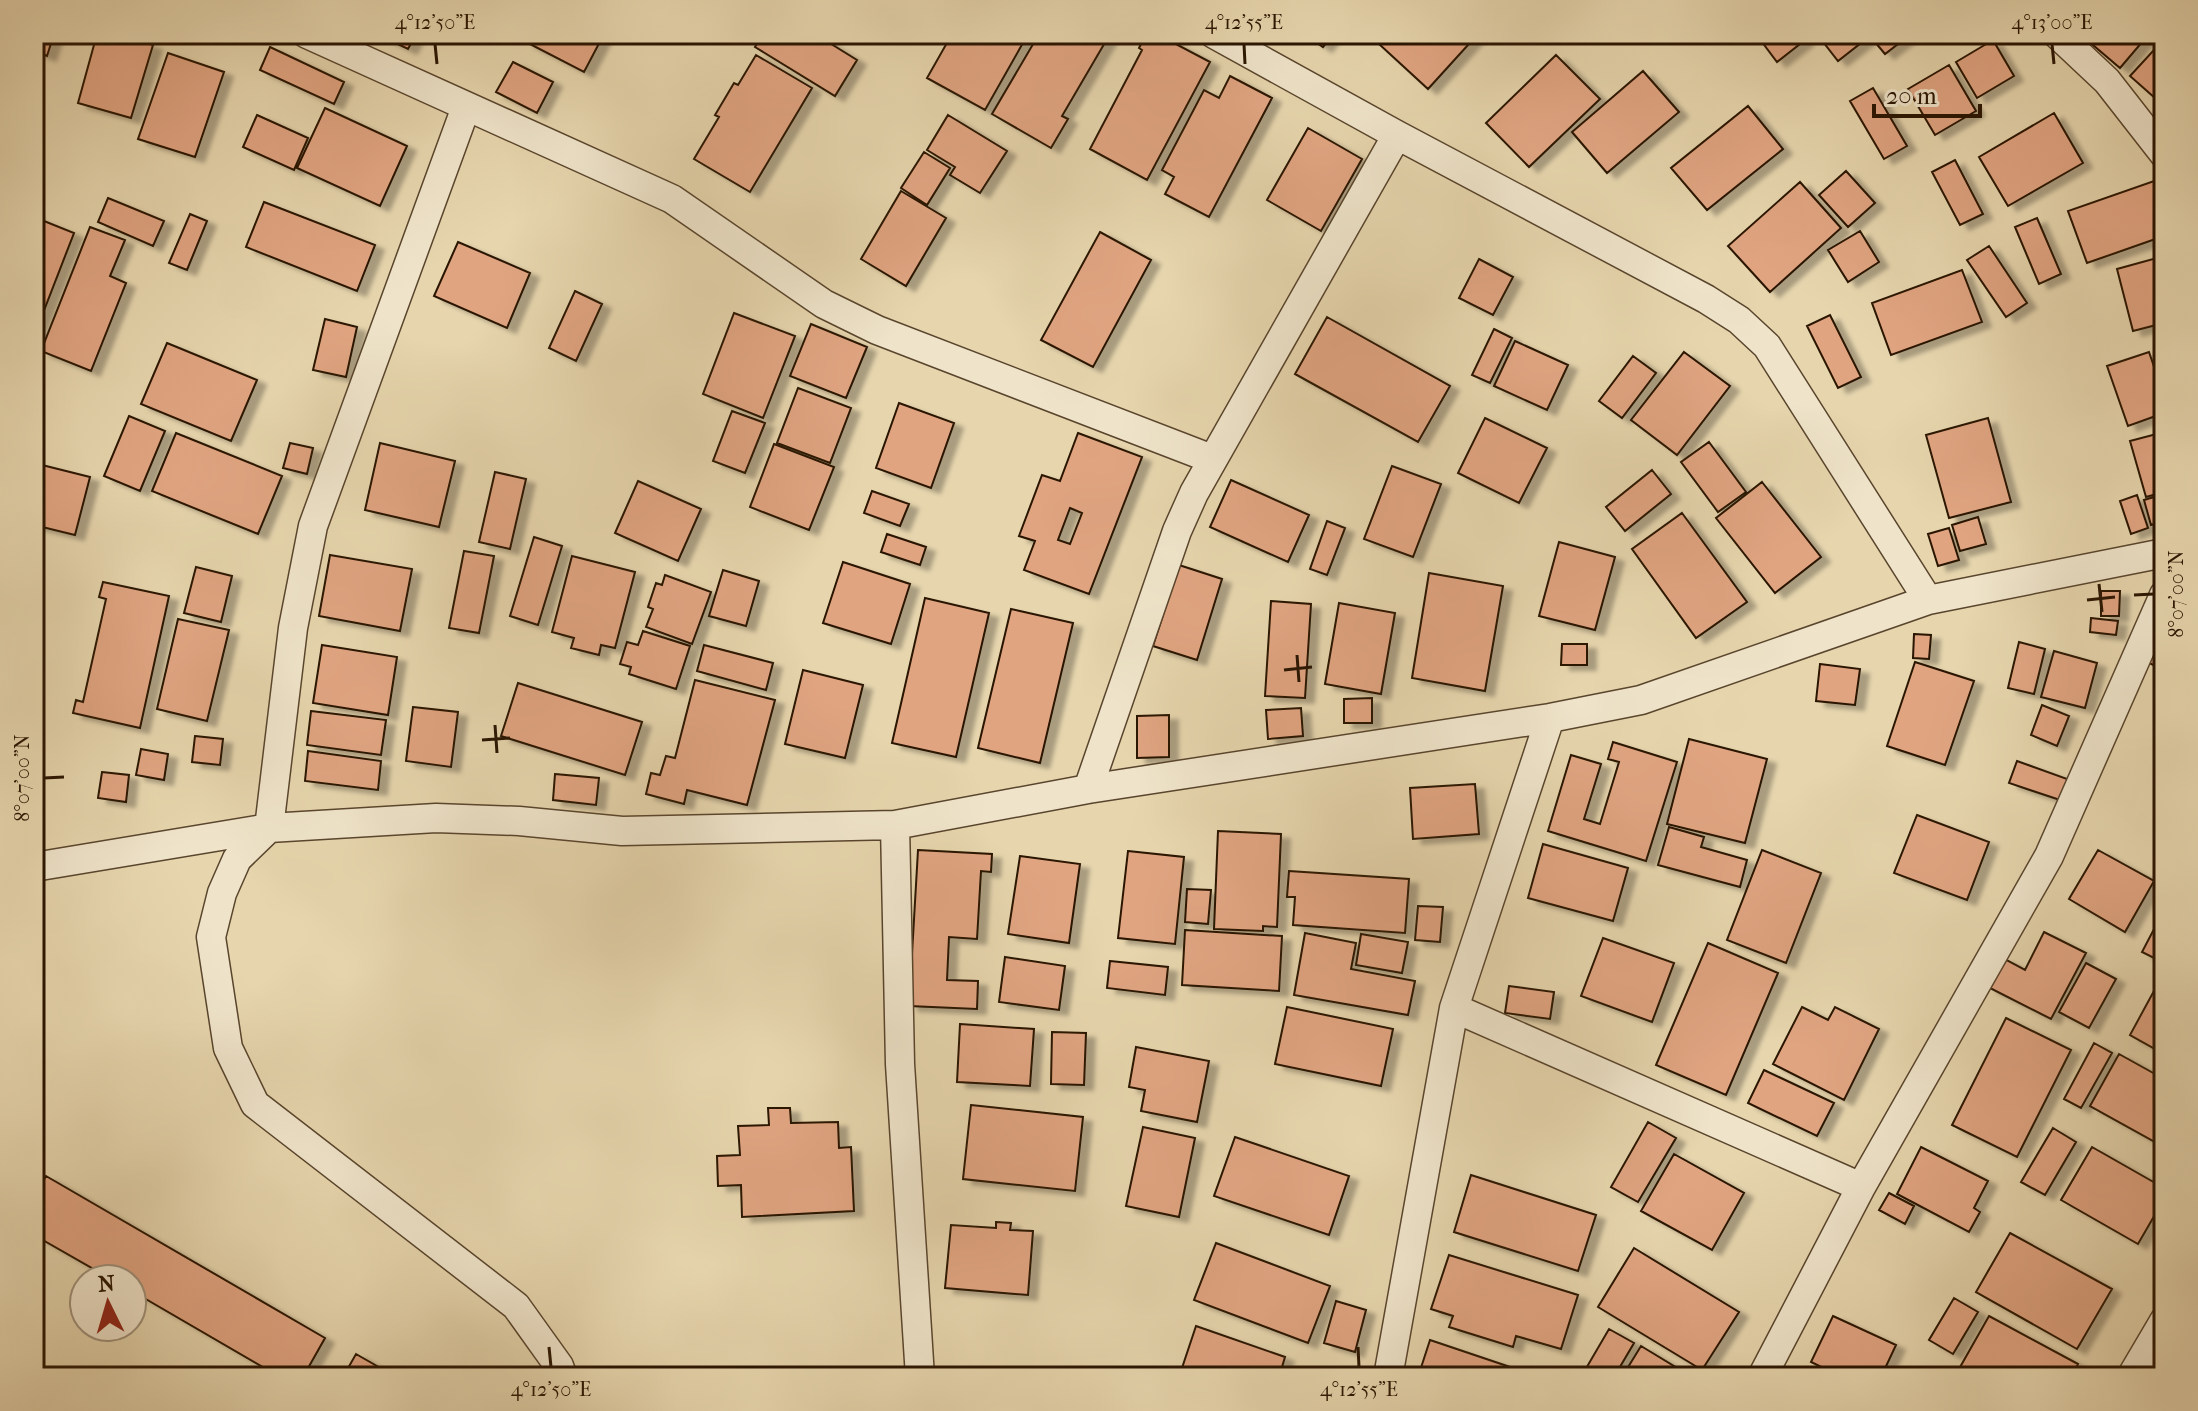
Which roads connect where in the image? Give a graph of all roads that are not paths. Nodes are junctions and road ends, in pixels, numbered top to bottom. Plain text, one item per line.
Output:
1 (307, 34) edge
2 (1214, 34) edge
3 (2057, 34) edge
4 (466, 107) junction
5 (1397, 135) junction
6 (2164, 154) edge
7 (1212, 459) junction
8 (2164, 553) edge
9 (2164, 595) edge
10 (1928, 600) junction
11 (1550, 718) junction
12 (1088, 789) junction
13 (895, 825) junction
14 (269, 828) junction
15 (34, 867) edge
16 (1454, 1008) junction
17 (1861, 1187) junction
18 (2164, 1321) edge
19 (563, 1377) edge
20 (920, 1377) edge
21 (1388, 1377) edge
22 (1762, 1377) edge
23 (2131, 1377) edge

1 - 4 street
2 - 5 street
3 - 6 street
4 - 7 street
4 - 14 street
5 - 7 street
5 - 10 street
7 - 12 street
8 - 10 street
9 - 17 street
10 - 11 street
11 - 12 street
11 - 16 street
12 - 13 street
13 - 14 street
13 - 20 street
14 - 15 street
14 - 19 street
16 - 17 street
16 - 21 street
17 - 22 street
18 - 23 street

